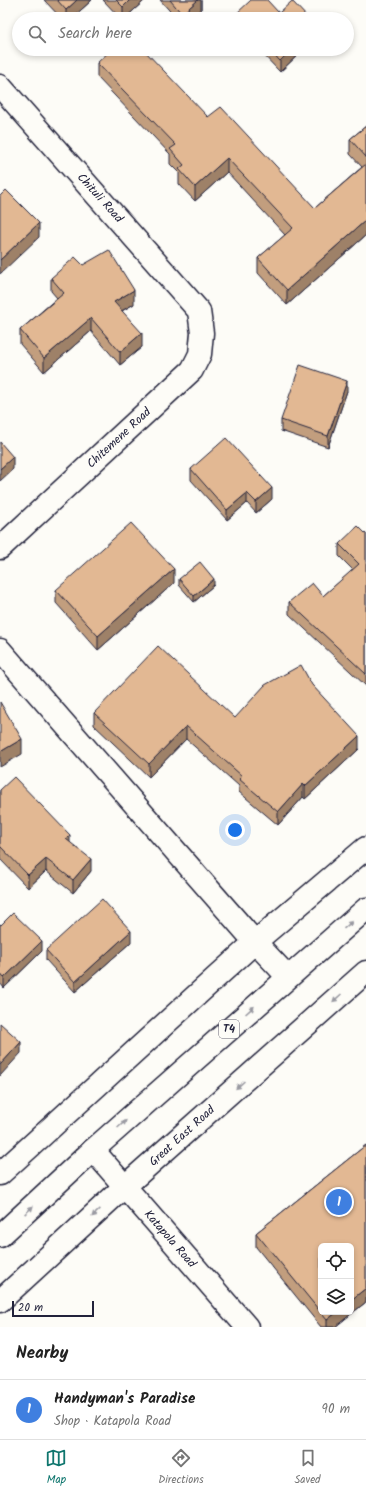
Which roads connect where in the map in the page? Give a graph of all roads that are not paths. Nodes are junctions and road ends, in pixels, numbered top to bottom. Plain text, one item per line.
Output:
1 (0, 86) edge
2 (199, 310) joint
3 (0, 548) edge
4 (0, 650) edge
5 (366, 848) edge
6 (366, 909) edge
7 (255, 942) junction
8 (366, 972) edge
9 (288, 977) junction
10 (93, 1150) junction
11 (0, 1174) edge
12 (124, 1187) junction
13 (0, 1236) edge
14 (0, 1301) edge
15 (247, 1327) edge

1 - 2 street, Chituli Road
2 - 3 street, Chitemene Road
4 - 7 street
5 - 7 street
9 -> 6 street, T4
7 - 9 street
7 - 11 street
8 -> 12 street, Great East Road
10 -> 9 street, T4
10 - 12 street, Katapola Road
13 -> 10 street, T4
12 -> 14 street, Great East Road
12 - 15 street, Katapola Road

